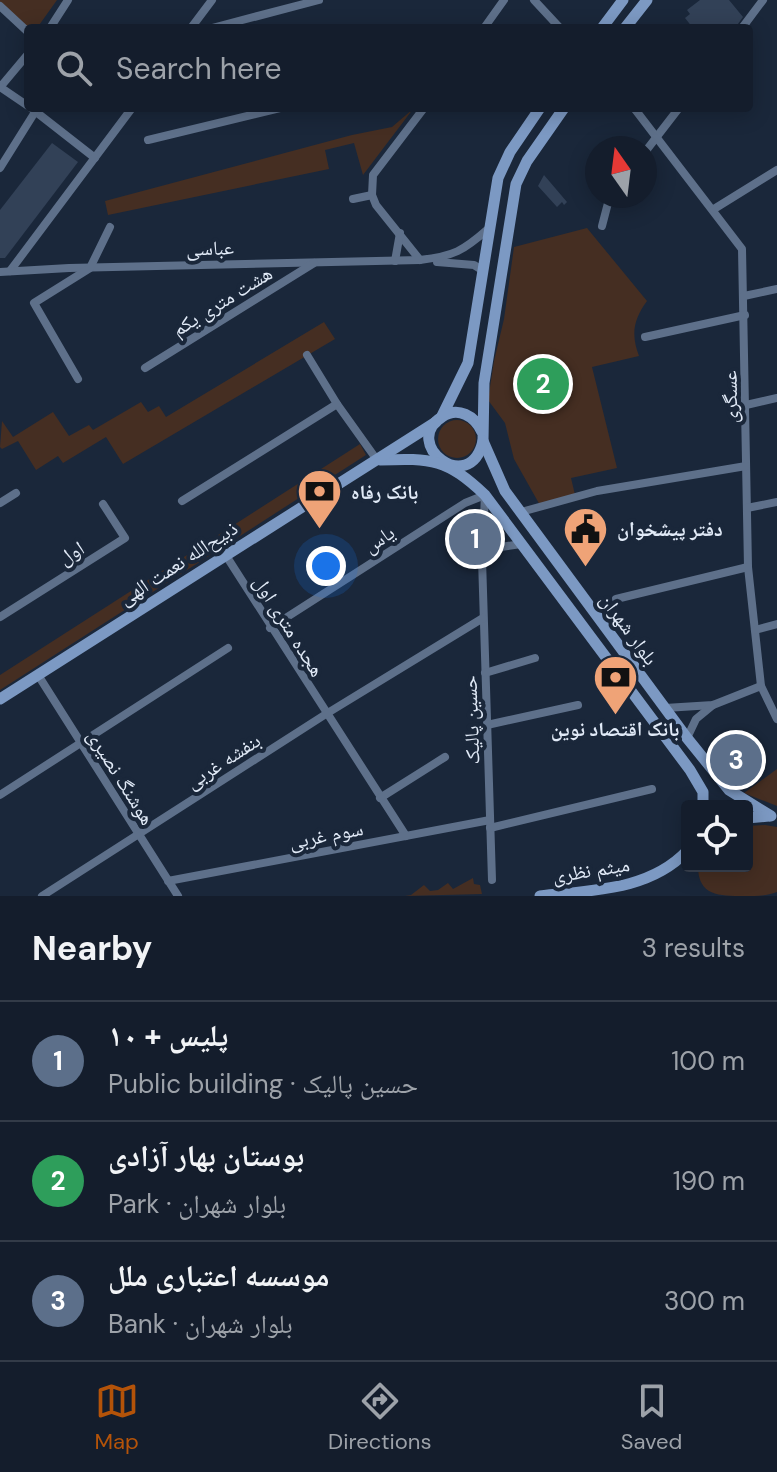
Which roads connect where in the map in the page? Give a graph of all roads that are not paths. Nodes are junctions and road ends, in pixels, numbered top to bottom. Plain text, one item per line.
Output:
1 (68, 0) edge
2 (212, 0) edge
3 (319, 0) edge
4 (504, 0) edge
5 (534, 0) edge
6 (623, 0) edge
7 (647, 0) edge
8 (763, 0) edge
9 (0, 6) edge
10 (53, 24) edge
11 (194, 24) edge
12 (227, 24) edge
13 (487, 24) edge
14 (556, 24) edge
15 (605, 24) edge
16 (628, 24) edge
17 (745, 24) edge
18 (24, 28) edge
19 (24, 59) edge
20 (1, 86) edge
21 (24, 104) edge
22 (29, 112) edge
23 (35, 112) edge
24 (129, 112) edge
25 (264, 112) edge
26 (421, 112) edge
27 (537, 112) edge
28 (561, 112) edge
29 (637, 112) edge
30 (676, 112) edge
31 (655, 136) edge
32 (657, 137) edge
33 (657, 139) edge
34 (148, 140) dead end
35 (95, 158) junction
36 (0, 168) edge
37 (777, 170) edge
38 (372, 195) junction
39 (353, 199) dead end
40 (607, 208) edge
41 (714, 209) junction
42 (602, 226) dead end
43 (110, 227) dead end
44 (488, 229) junction
45 (400, 233) junction
46 (420, 260) junction
47 (395, 261) junction
48 (316, 262) junction
49 (90, 268) junction
50 (482, 270) junction
51 (5, 271) edge
52 (777, 289) edge
53 (744, 296) junction
54 (745, 315) junction
55 (645, 337) dead end
56 (307, 355) dead end
57 (145, 368) dead end
58 (78, 379) dead end
59 (777, 398) edge
60 (337, 404) junction
61 (746, 405) junction
62 (439, 419) junction
63 (483, 437) junction
64 (377, 460) junction
65 (446, 464) junction
66 (746, 466) junction
67 (16, 493) dead end
68 (485, 495) junction
69 (182, 501) dead end
70 (777, 502) edge
71 (0, 503) edge
72 (103, 504) dead end
73 (747, 508) junction
74 (521, 512) junction
75 (521, 544) junction
76 (225, 554) junction
77 (482, 559) junction
78 (748, 567) junction
79 (616, 599) dead end
80 (0, 617) edge
81 (483, 618) junction
82 (777, 624) edge
83 (270, 628) junction
84 (755, 630) junction
85 (228, 648) dead end
86 (535, 658) dead end
87 (485, 673) junction
88 (38, 675) junction
89 (761, 686) junction
90 (0, 699) edge
91 (578, 705) dead end
92 (713, 705) junction
93 (665, 708) junction
94 (326, 714) junction
95 (777, 719) edge
96 (487, 725) junction
97 (687, 738) junction
98 (81, 744) junction
99 (445, 757) dead end
100 (652, 789) dead end
101 (0, 795) edge
102 (380, 798) junction
103 (703, 800) edge
104 (774, 817) edge
105 (753, 818) edge
106 (490, 824) junction
107 (138, 834) junction
108 (406, 836) junction
109 (681, 857) edge
110 (492, 880) dead end
111 (168, 881) junction
112 (42, 896) edge
113 (178, 896) edge
114 (540, 896) edge

1 - 10 street
2 - 11 street
3 - 12 street
4 - 13 street
5 - 14 street
6 - 15 street
7 - 16 street
8 - 17 street
9 - 18 street
19 - 20 street
20 - 21 street
22 - 36 street
23 - 35 street
24 - 35 street
25 - 34 street
26 - 38 street
27 - 44 street
28 - 63 street, بلوار شهران
29 - 31 street, عسگری
30 - 32 street
33 - 41 street, عسگری
35 - 51 street
37 - 41 street
38 - 39 street
38 - 45 street
40 - 42 street
41 - 53 street, عسگری
43 - 49 street
44 - 46 street
44 - 50 street
45 - 46 street
45 - 47 street
46 - 47 street, عباسی
46 - 50 street
47 - 48 street, عباسی
48 - 49 street, عباسی
48 - 57 street, هشت متری یکم
49 - 51 street, عباسی
49 - 58 street
50 - 62 street
52 - 53 street
53 - 54 street, عسگری
54 - 55 street
54 - 61 street, عسگری
56 - 60 street
59 - 61 street
60 - 64 street
60 - 69 street
61 - 66 street, عسگری
62 - 63 street
62 - 64 street, ذبیح‌الله نعمت الهی
62 - 65 street
63 - 65 street
63 - 74 street, بلوار شهران
64 - 65 street
64 - 76 street, ذبیح‌الله نعمت الهی
65 - 68 street, بلوار شهران
66 - 73 street, عسگری
66 - 74 street
67 - 71 street
68 - 75 street, بلوار شهران
68 - 77 street, حسین پالیک
68 - 83 street, یاس
70 - 73 street
72 - 80 street, اول
73 - 78 street, عسگری
74 - 93 street, بلوار شهران
75 - 77 street
75 - 103 street, بلوار شهران
76 - 83 street, هجده متری اول
76 - 88 street, ذبیح‌الله نعمت الهی
77 - 81 street, حسین پالیک
78 - 79 street
78 - 84 street, عسگری
81 - 87 street, حسین پالیک
81 - 94 street, بنفشه غربی
82 - 84 street
83 - 94 street, هجده متری اول
84 - 89 street, عسگری
85 - 98 street
86 - 87 street
87 - 96 street, حسین پالیک
88 - 90 street, ذبیح‌الله نعمت الهی
88 - 98 street, هوشنگ نصیری
89 - 92 street
89 - 95 street, عسگری
91 - 96 street
92 - 93 street
92 - 97 street
93 - 97 street, بلوار شهران
94 - 102 street, هجده متری اول
94 - 107 street, بنفشه غربی
96 - 106 street, حسین پالیک
97 - 104 street, بلوار شهران
98 - 101 street
98 - 107 street, هوشنگ نصیری
99 - 102 street
100 - 106 street, سوم غربی
102 - 108 street, هجده متری اول
104 - 105 street
106 - 108 street, سوم غربی
106 - 110 street, حسین پالیک
107 - 111 street, هوشنگ نصیری
107 - 112 street, بنفشه غربی
108 - 111 street, سوم غربی
109 - 114 street, میثم نظری
111 - 113 street, هوشنگ نصیری

